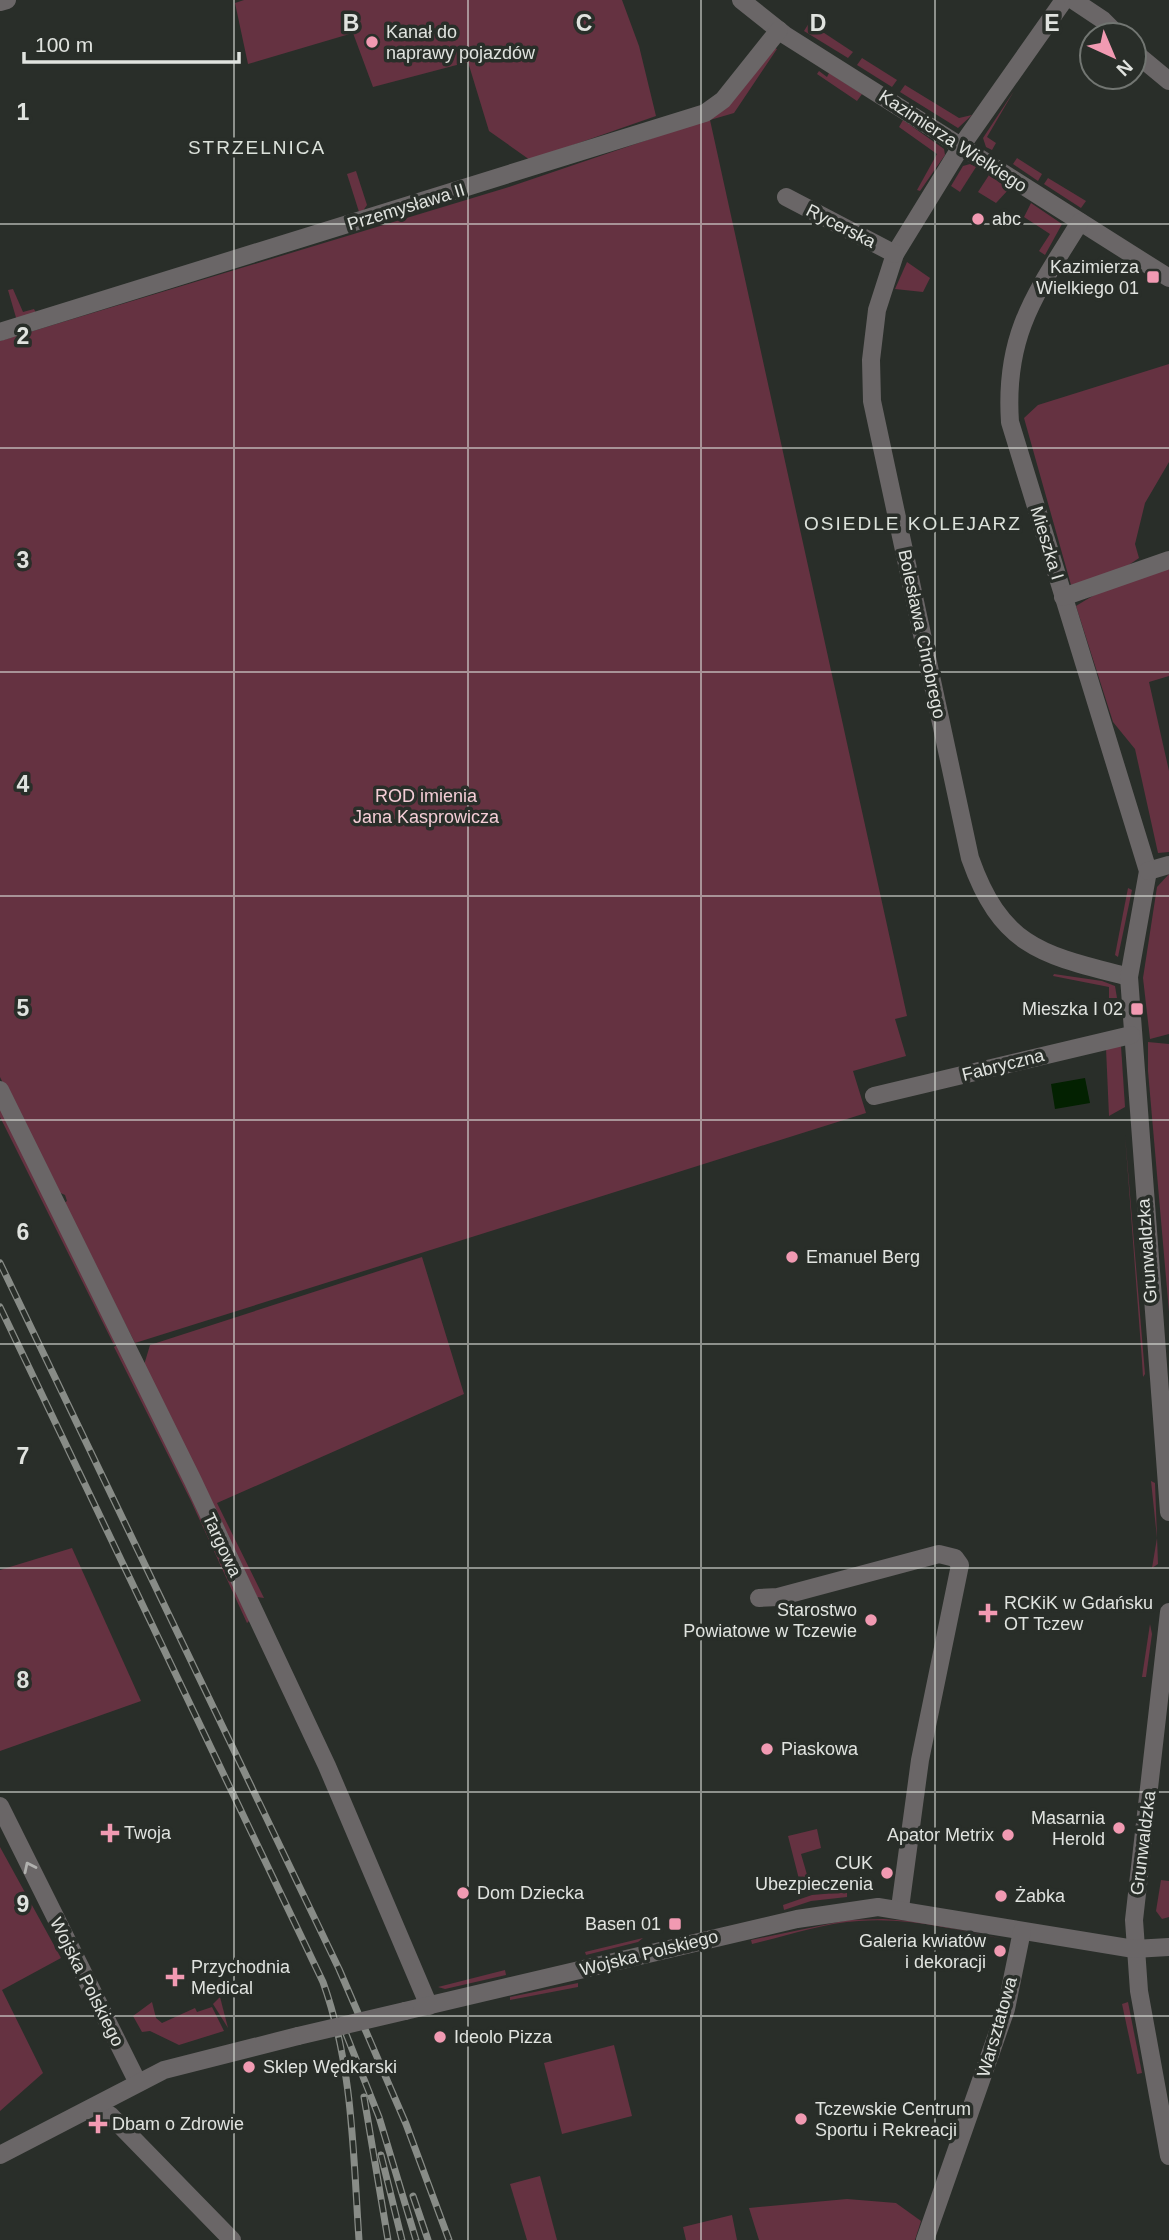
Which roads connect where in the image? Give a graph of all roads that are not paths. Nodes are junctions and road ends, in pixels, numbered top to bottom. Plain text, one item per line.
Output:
1 (7, 0) edge
2 (741, 0) edge
3 (1064, 0) edge
4 (1073, 0) edge
5 (0, 2) edge
6 (1104, 21) edge
7 (779, 30) junction
8 (1148, 64) edge
9 (1169, 81) edge
10 (962, 145) junction
11 (786, 197) dead end
12 (1080, 222) junction
13 (895, 254) junction
14 (1169, 278) edge
15 (0, 332) edge
16 (1169, 560) edge
17 (1063, 597) junction
18 (1169, 866) edge
19 (1148, 872) junction
20 (1129, 977) junction
21 (1131, 1035) junction
22 (0, 1090) edge
23 (874, 1096) dead end
24 (1169, 1512) edge
25 (759, 1598) dead end
26 (1169, 1612) edge
27 (0, 1806) edge
28 (900, 1908) junction
29 (1022, 1931) junction
30 (1169, 1947) edge
31 (1134, 1950) junction
32 (429, 2006) junction
33 (137, 2081) junction
34 (110, 2115) dead end
35 (0, 2155) edge
36 (1169, 2156) edge
37 (232, 2240) edge
38 (925, 2240) edge

1 - 5 street
2 - 7 street, Kazimierza Wielkiego
3 - 10 street, Bolesława Chrobrego
4 - 6 street
7 - 10 street, Kazimierza Wielkiego
7 - 15 street, Przemysława II
8 - 9 street
10 - 12 street, Kazimierza Wielkiego
10 - 13 street, Bolesława Chrobrego
11 - 13 street, Rycerska
12 - 14 street, Kazimierza Wielkiego
12 - 17 street, Mieszka I
13 - 20 street, Bolesława Chrobrego
16 - 17 street
17 - 19 street, Mieszka I
18 - 19 street
19 - 20 street
20 - 21 street, Grunwaldzka
21 - 23 street, Fabryczna
21 - 24 street, Grunwaldzka
22 - 32 street, Targowa
25 - 28 street
26 - 31 street, Grunwaldzka
33 -> 27 street, Wojska Polskiego
28 - 29 street, Wojska Polskiego
28 - 32 street, Wojska Polskiego
29 - 31 street, Wojska Polskiego
29 - 38 street, Warsztatowa
30 - 31 street, Wojska Polskiego
31 - 36 street, Grunwaldzka
32 - 33 street, Wojska Polskiego, bridge
33 - 35 street, Wojska Polskiego
34 - 37 street

